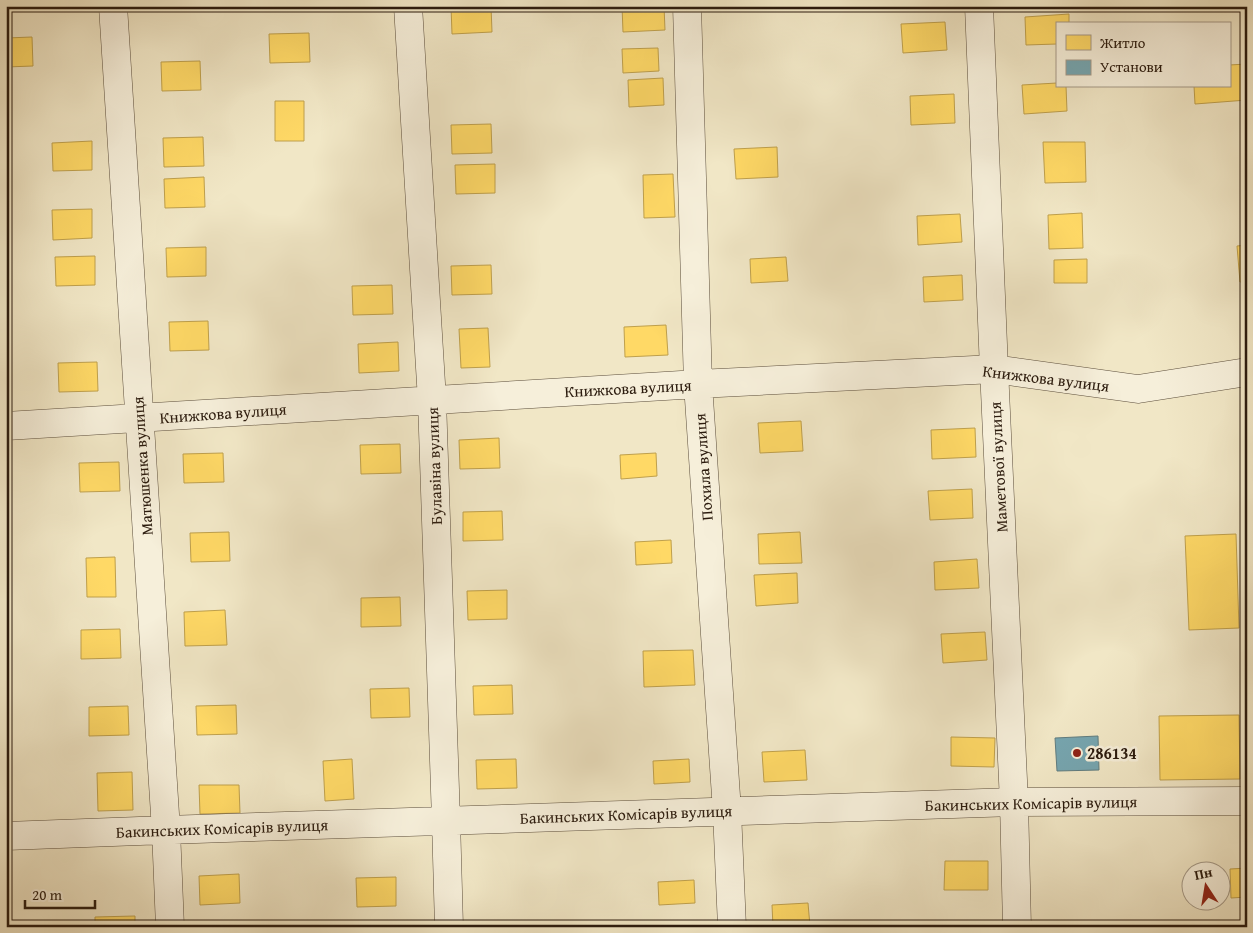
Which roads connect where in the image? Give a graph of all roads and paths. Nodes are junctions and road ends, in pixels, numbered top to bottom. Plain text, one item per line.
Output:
1 (113, 6) edge
2 (408, 6) edge
3 (687, 6) edge
4 (979, 6) edge
5 (994, 369) junction
6 (1247, 372) edge
7 (698, 384) junction
8 (432, 400) junction
9 (139, 418) junction
10 (6, 426) edge
11 (1247, 801) edge
12 (1014, 802) junction
13 (727, 811) junction
14 (446, 820) junction
15 (166, 830) junction
16 (6, 836) edge
17 (170, 927) edge
18 (448, 927) edge
19 (732, 927) edge
20 (1016, 927) edge

1 - 9 street, Матюшенка вулиця
2 - 8 street, Булавіна вулиця
3 - 7 street, Похила вулиця
4 - 5 street, Маметової вулиця
5 - 6 street, Книжкова вулиця
5 - 7 street, Книжкова вулиця
5 - 12 street, Маметової вулиця
7 - 8 street, Книжкова вулиця
7 - 13 street, Похила вулиця
8 - 9 street, Книжкова вулиця
8 - 14 street, Булавіна вулиця
9 - 10 street, Книжкова вулиця
9 - 15 street, Матюшенка вулиця
11 - 12 street, Бакинських Комісарів вулиця
12 - 13 street, Бакинських Комісарів вулиця
12 - 20 street, Маметової вулиця
13 - 14 street, Бакинських Комісарів вулиця
13 - 19 street, Похила вулиця
14 - 15 street, Бакинських Комісарів вулиця
14 - 18 street, Булавіна вулиця
15 - 16 street, Бакинських Комісарів вулиця
15 - 17 street, Матюшенка вулиця

